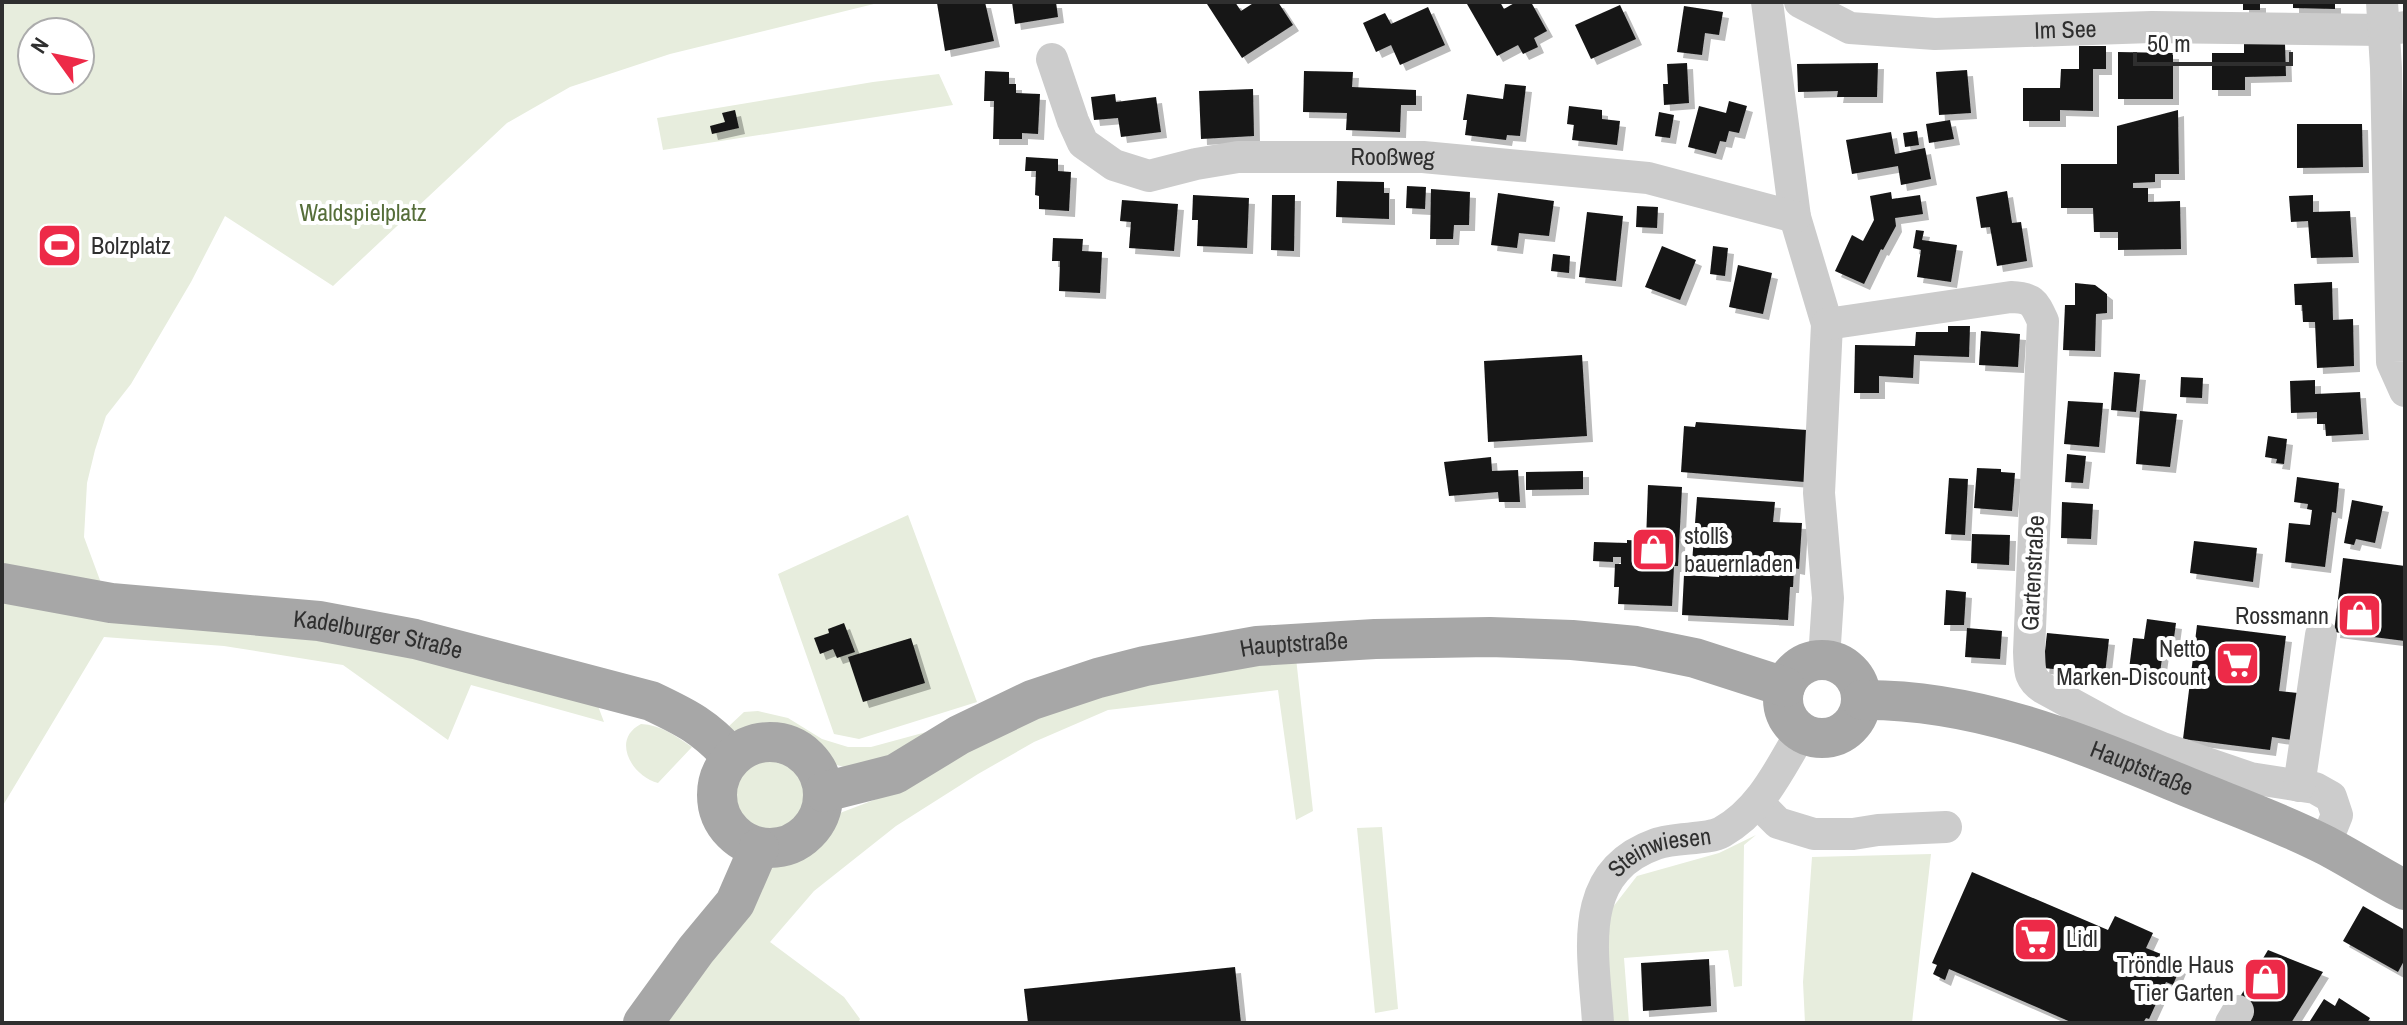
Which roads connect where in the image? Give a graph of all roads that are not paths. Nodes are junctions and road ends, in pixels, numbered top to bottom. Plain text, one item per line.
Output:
1 (1767, 2) edge
2 (1800, 2) edge
3 (2390, 20) edge
4 (1052, 59) dead end
5 (1795, 217) junction
6 (1827, 324) junction
7 (2405, 391) edge
8 (2, 583) edge
9 (2321, 635) dead end
10 (1824, 659) junction
11 (1785, 687) junction
12 (1862, 700) junction
13 (1801, 733) junction
14 (732, 757) junction
15 (2299, 786) junction
16 (824, 792) junction
17 (1758, 803) junction
18 (1946, 827) dead end
19 (2325, 845) junction
20 (759, 848) junction
21 (2405, 890) edge
22 (643, 1023) edge
23 (1598, 1023) edge

1 - 5 street
2 - 3 street, Im See
3 - 7 street
4 - 5 street, Rooßweg
5 - 6 street
6 - 10 street
6 - 15 street, Gartenstraße
8 - 14 main road, Kadelburger Straße
9 - 15 street
10 - 11 main road
10 - 12 main road
11 - 13 main road
11 - 16 main road, Hauptstraße
12 - 13 main road
12 - 19 main road, Hauptstraße
13 - 17 street, Steinwiesen
14 - 16 main road
14 - 20 main road
15 - 19 street, Gartenstraße
16 - 20 main road
17 - 18 street
17 - 23 street, Steinwiesen
19 - 21 main road, Hauptstraße
20 - 22 main road

